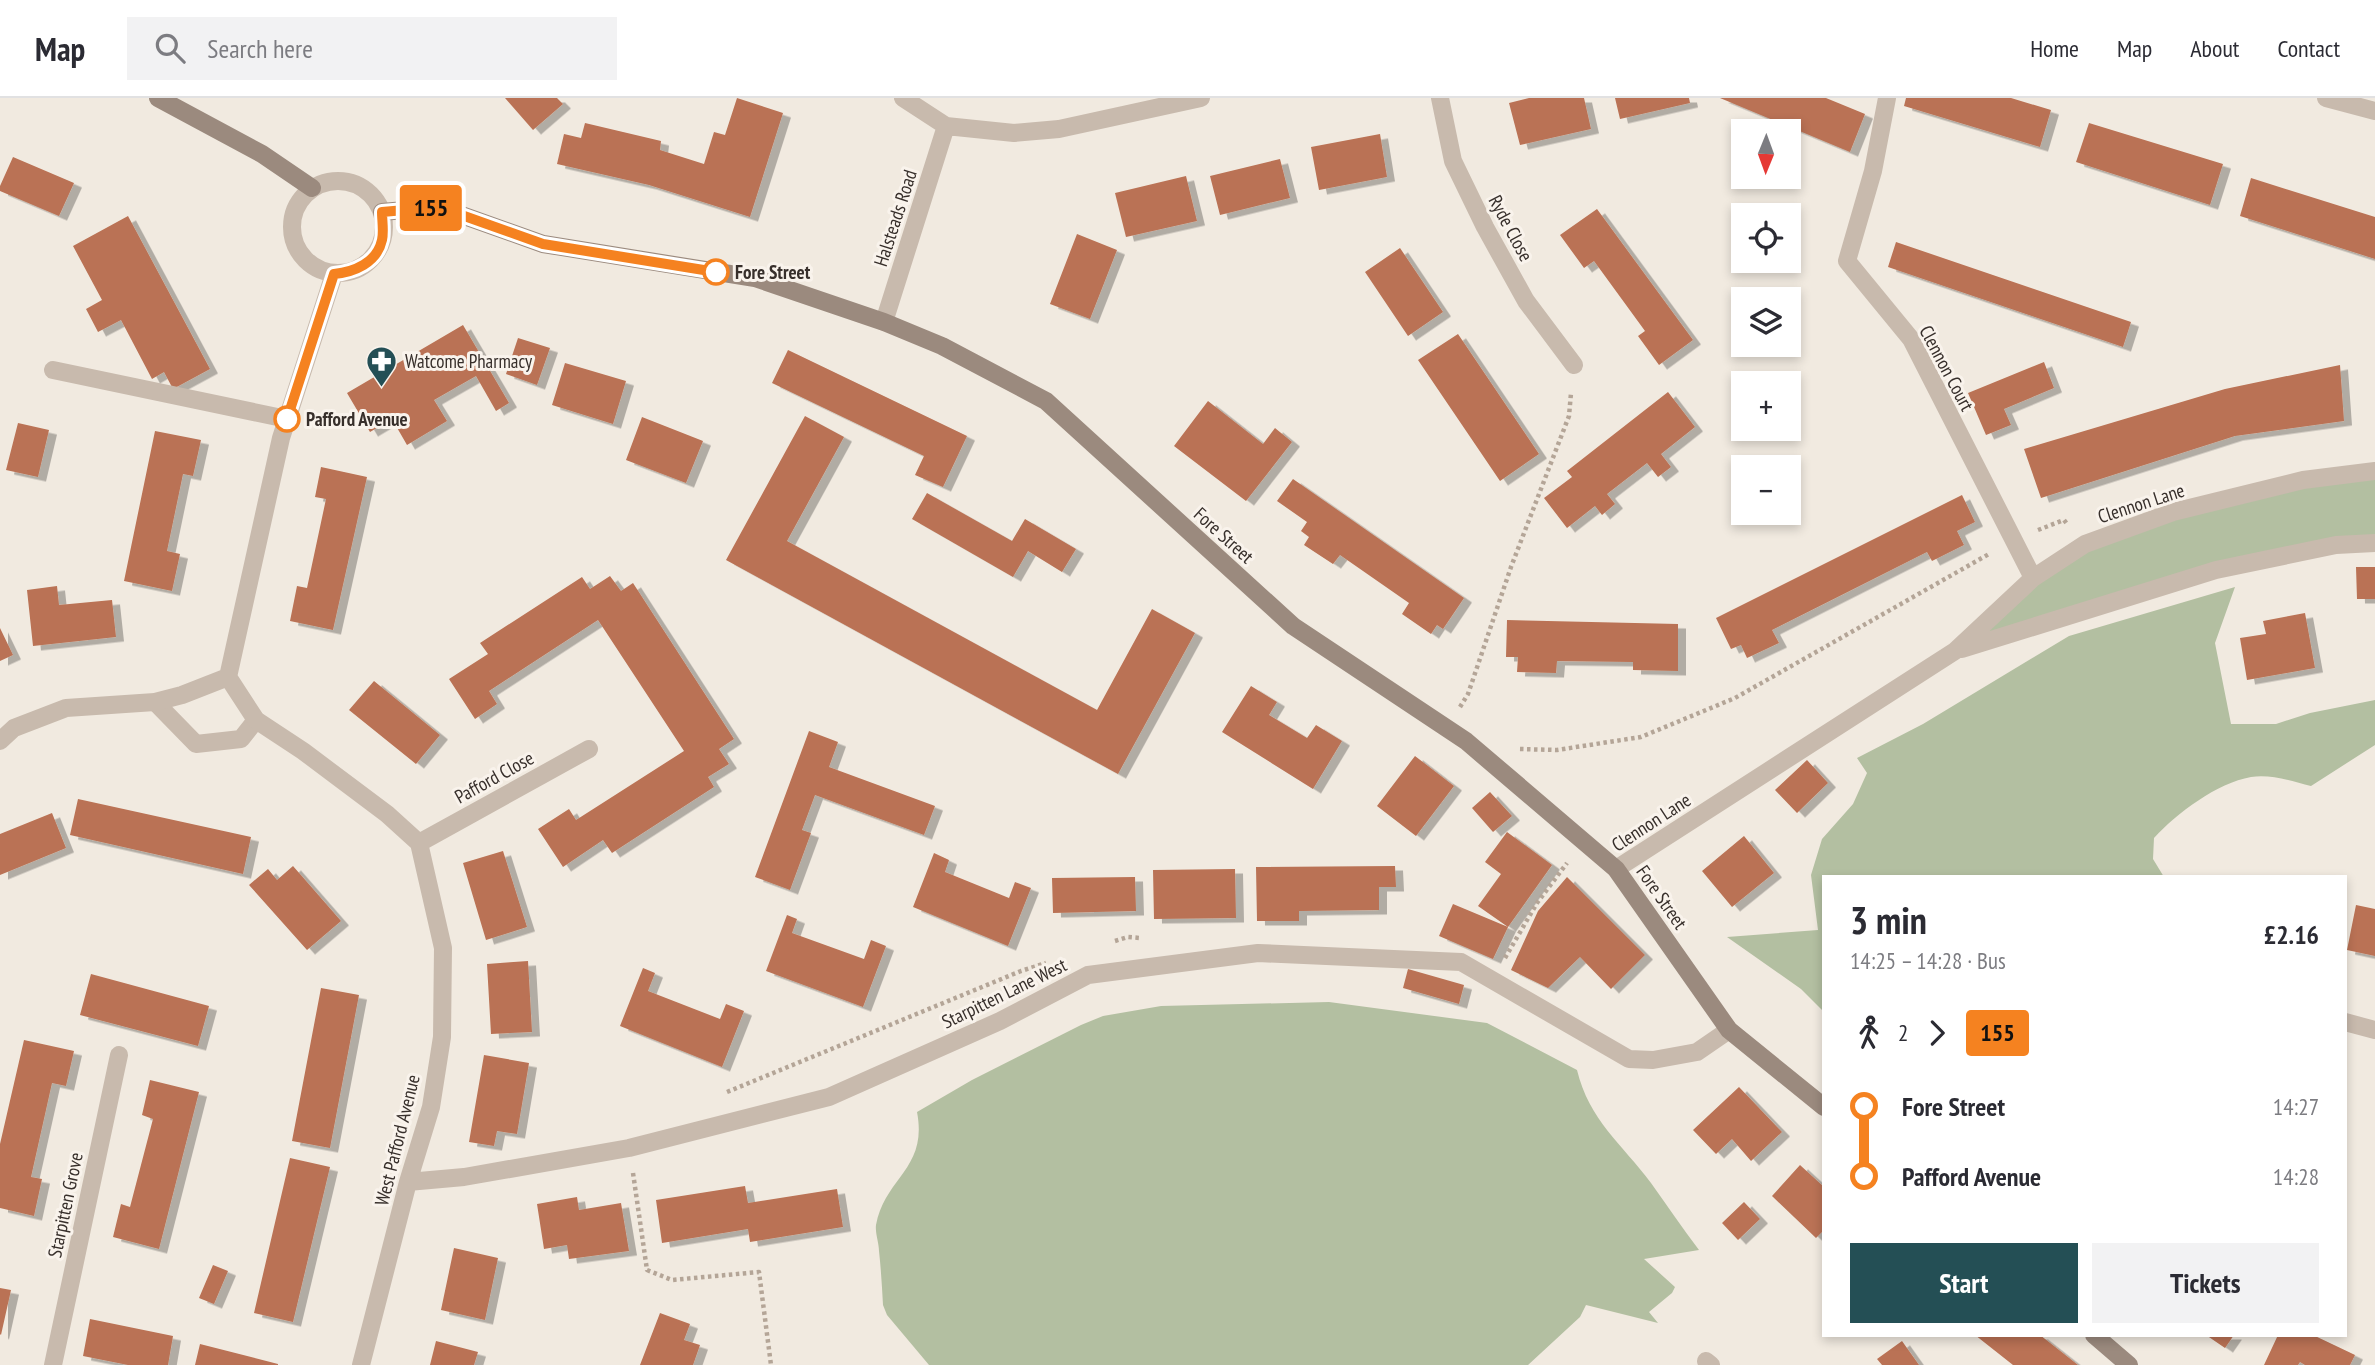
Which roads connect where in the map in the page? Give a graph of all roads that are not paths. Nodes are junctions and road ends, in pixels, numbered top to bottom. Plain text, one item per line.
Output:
1 (158, 98) edge
2 (903, 98) edge
3 (1201, 98) edge
4 (1440, 98) edge
5 (1887, 98) edge
6 (2326, 98) edge
7 (2375, 111) edge
8 (946, 126) junction
9 (312, 188) junction
10 (382, 212) junction
11 (334, 274) junction
12 (884, 322) junction
13 (1574, 365) road end
14 (53, 370) dead end
15 (287, 419) junction
16 (2375, 471) edge
17 (2375, 544) edge
18 (2033, 578) junction
19 (1955, 651) junction
20 (228, 677) junction
21 (155, 702) junction
22 (256, 720) junction
23 (0, 741) edge
24 (589, 749) dead end
25 (419, 843) junction
26 (1616, 869) junction
27 (2347, 1023) edge
28 (1729, 1030) junction
29 (2375, 1030) edge
30 (120, 1055) dead end
31 (1822, 1105) edge
32 (408, 1182) junction
33 (2096, 1337) edge
34 (52, 1365) edge
35 (361, 1365) edge
36 (2129, 1365) edge

1 - 9 street
2 - 8 street
3 - 8 street
4 - 13 street, Ryde Close
5 - 18 street, Clennon Court
6 - 7 street
8 - 12 street, Halsteads Road
9 - 10 street
9 - 11 street
10 - 11 street
10 - 12 street, Fore Street
11 - 15 street
12 - 26 street, Fore Street
14 - 15 street
15 - 20 street
16 - 18 street, Clennon Lane
17 - 19 street, Clennon Lane
18 - 19 street, Clennon Lane
19 - 26 street, Clennon Lane
20 - 21 street
20 - 22 street
21 - 22 street
21 - 23 street
22 - 25 street
24 - 25 street, Pafford Close
25 - 32 street, West Pafford Avenue
26 - 28 street, Fore Street
27 - 29 street
28 - 31 street, Fore Street
28 - 32 street, Starpitten Lane West
30 - 34 street, Starpitten Grove
32 - 35 street, West Pafford Avenue
33 - 36 street

